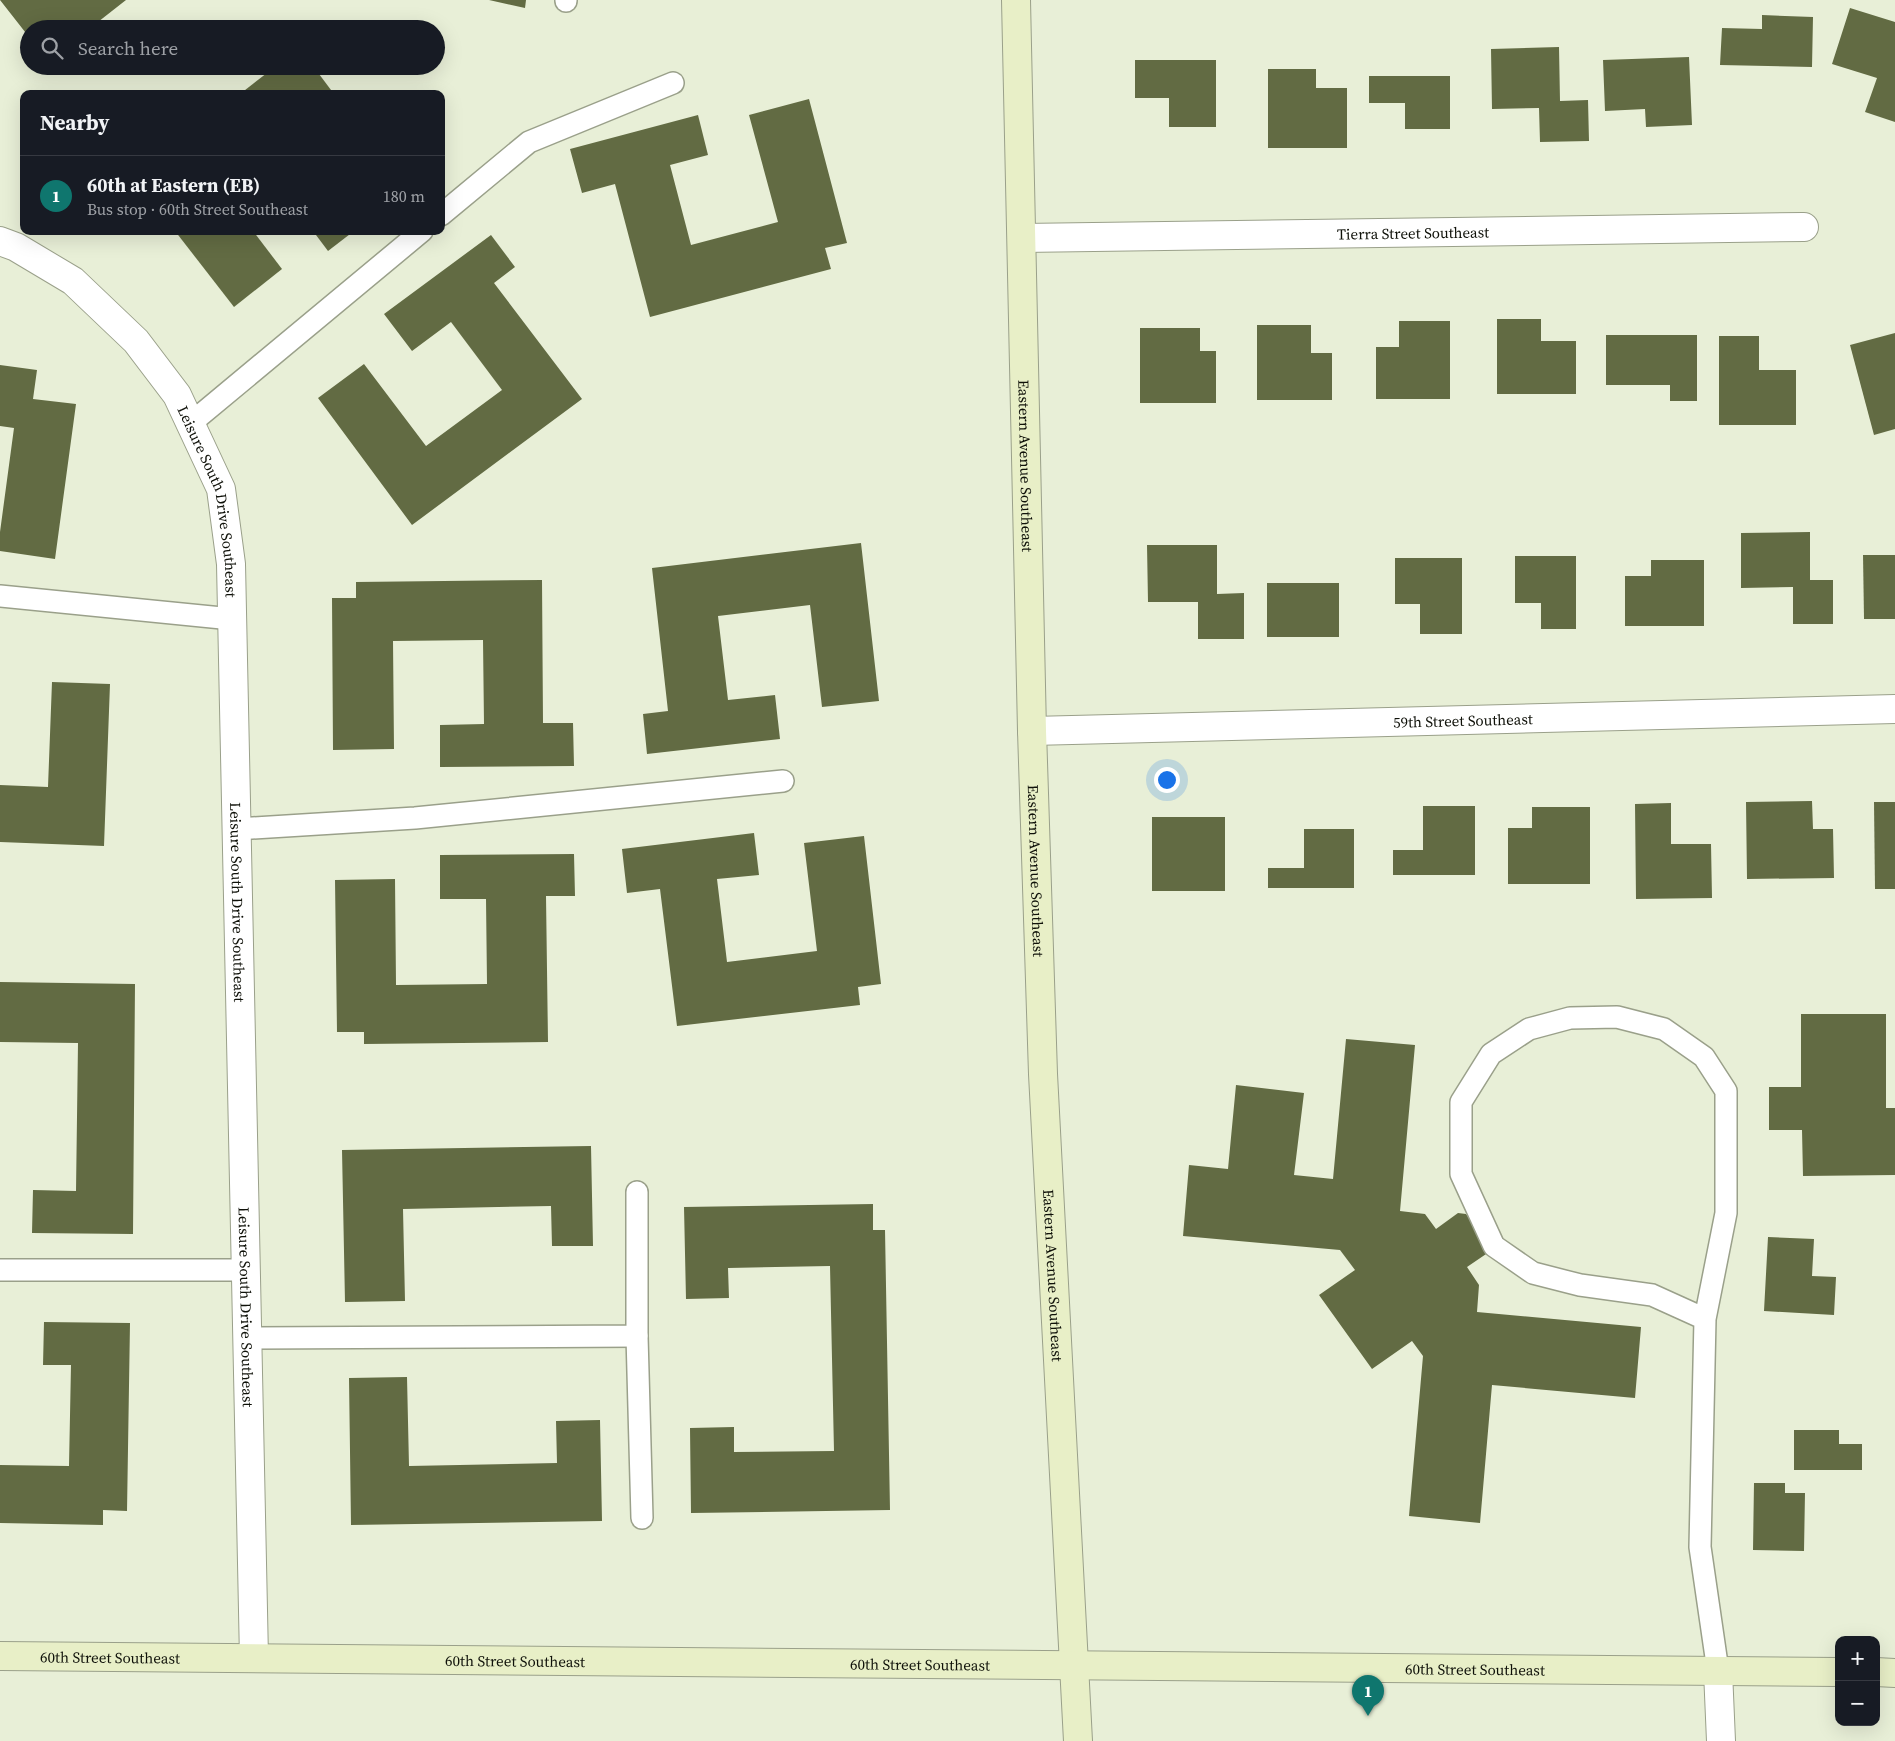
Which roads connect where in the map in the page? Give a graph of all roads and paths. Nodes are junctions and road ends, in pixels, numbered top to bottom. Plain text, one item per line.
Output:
1 (1016, 0) edge
2 (674, 83) dead end
3 (445, 212) edge
4 (1804, 227) dead end
5 (417, 235) edge
6 (1022, 238) junction
7 (0, 241) edge
8 (191, 423) junction
9 (0, 596) edge
10 (232, 619) junction
11 (1895, 709) edge
12 (1032, 731) junction
13 (783, 781) dead end
14 (236, 829) junction
15 (637, 1192) dead end
16 (0, 1270) edge
17 (246, 1270) junction
18 (1705, 1319) junction
19 (637, 1336) junction
20 (247, 1338) junction
21 (642, 1518) dead end
22 (0, 1656) edge
23 (254, 1658) junction
24 (1075, 1664) junction
25 (1718, 1671) junction
26 (1835, 1672) edge
27 (1880, 1672) edge
28 (1895, 1673) edge
29 (1078, 1741) edge
30 (1721, 1741) edge

1 - 6 main road, Eastern Avenue Southeast
2 - 3 lane
4 - 6 street, Tierra Street Southeast
5 - 8 lane
6 - 12 main road, Eastern Avenue Southeast
7 - 8 street, Leisure South Drive Southeast
8 - 10 street, Leisure South Drive Southeast
9 - 10 lane
10 - 14 street, Leisure South Drive Southeast
11 - 12 street, 59th Street Southeast
12 - 24 main road, Eastern Avenue Southeast
13 - 14 lane
14 - 17 street, Leisure South Drive Southeast
15 - 19 lane
16 - 17 lane
17 - 20 street, Leisure South Drive Southeast
18 - 18 lane
18 - 25 lane
19 - 20 lane
19 - 21 lane
20 - 23 street, Leisure South Drive Southeast
22 - 23 main road, 60th Street Southeast
23 - 24 main road, 60th Street Southeast
24 - 25 main road, 60th Street Southeast
24 - 29 main road, Eastern Avenue Southeast
25 - 26 main road, 60th Street Southeast
25 - 30 street
27 - 28 main road

